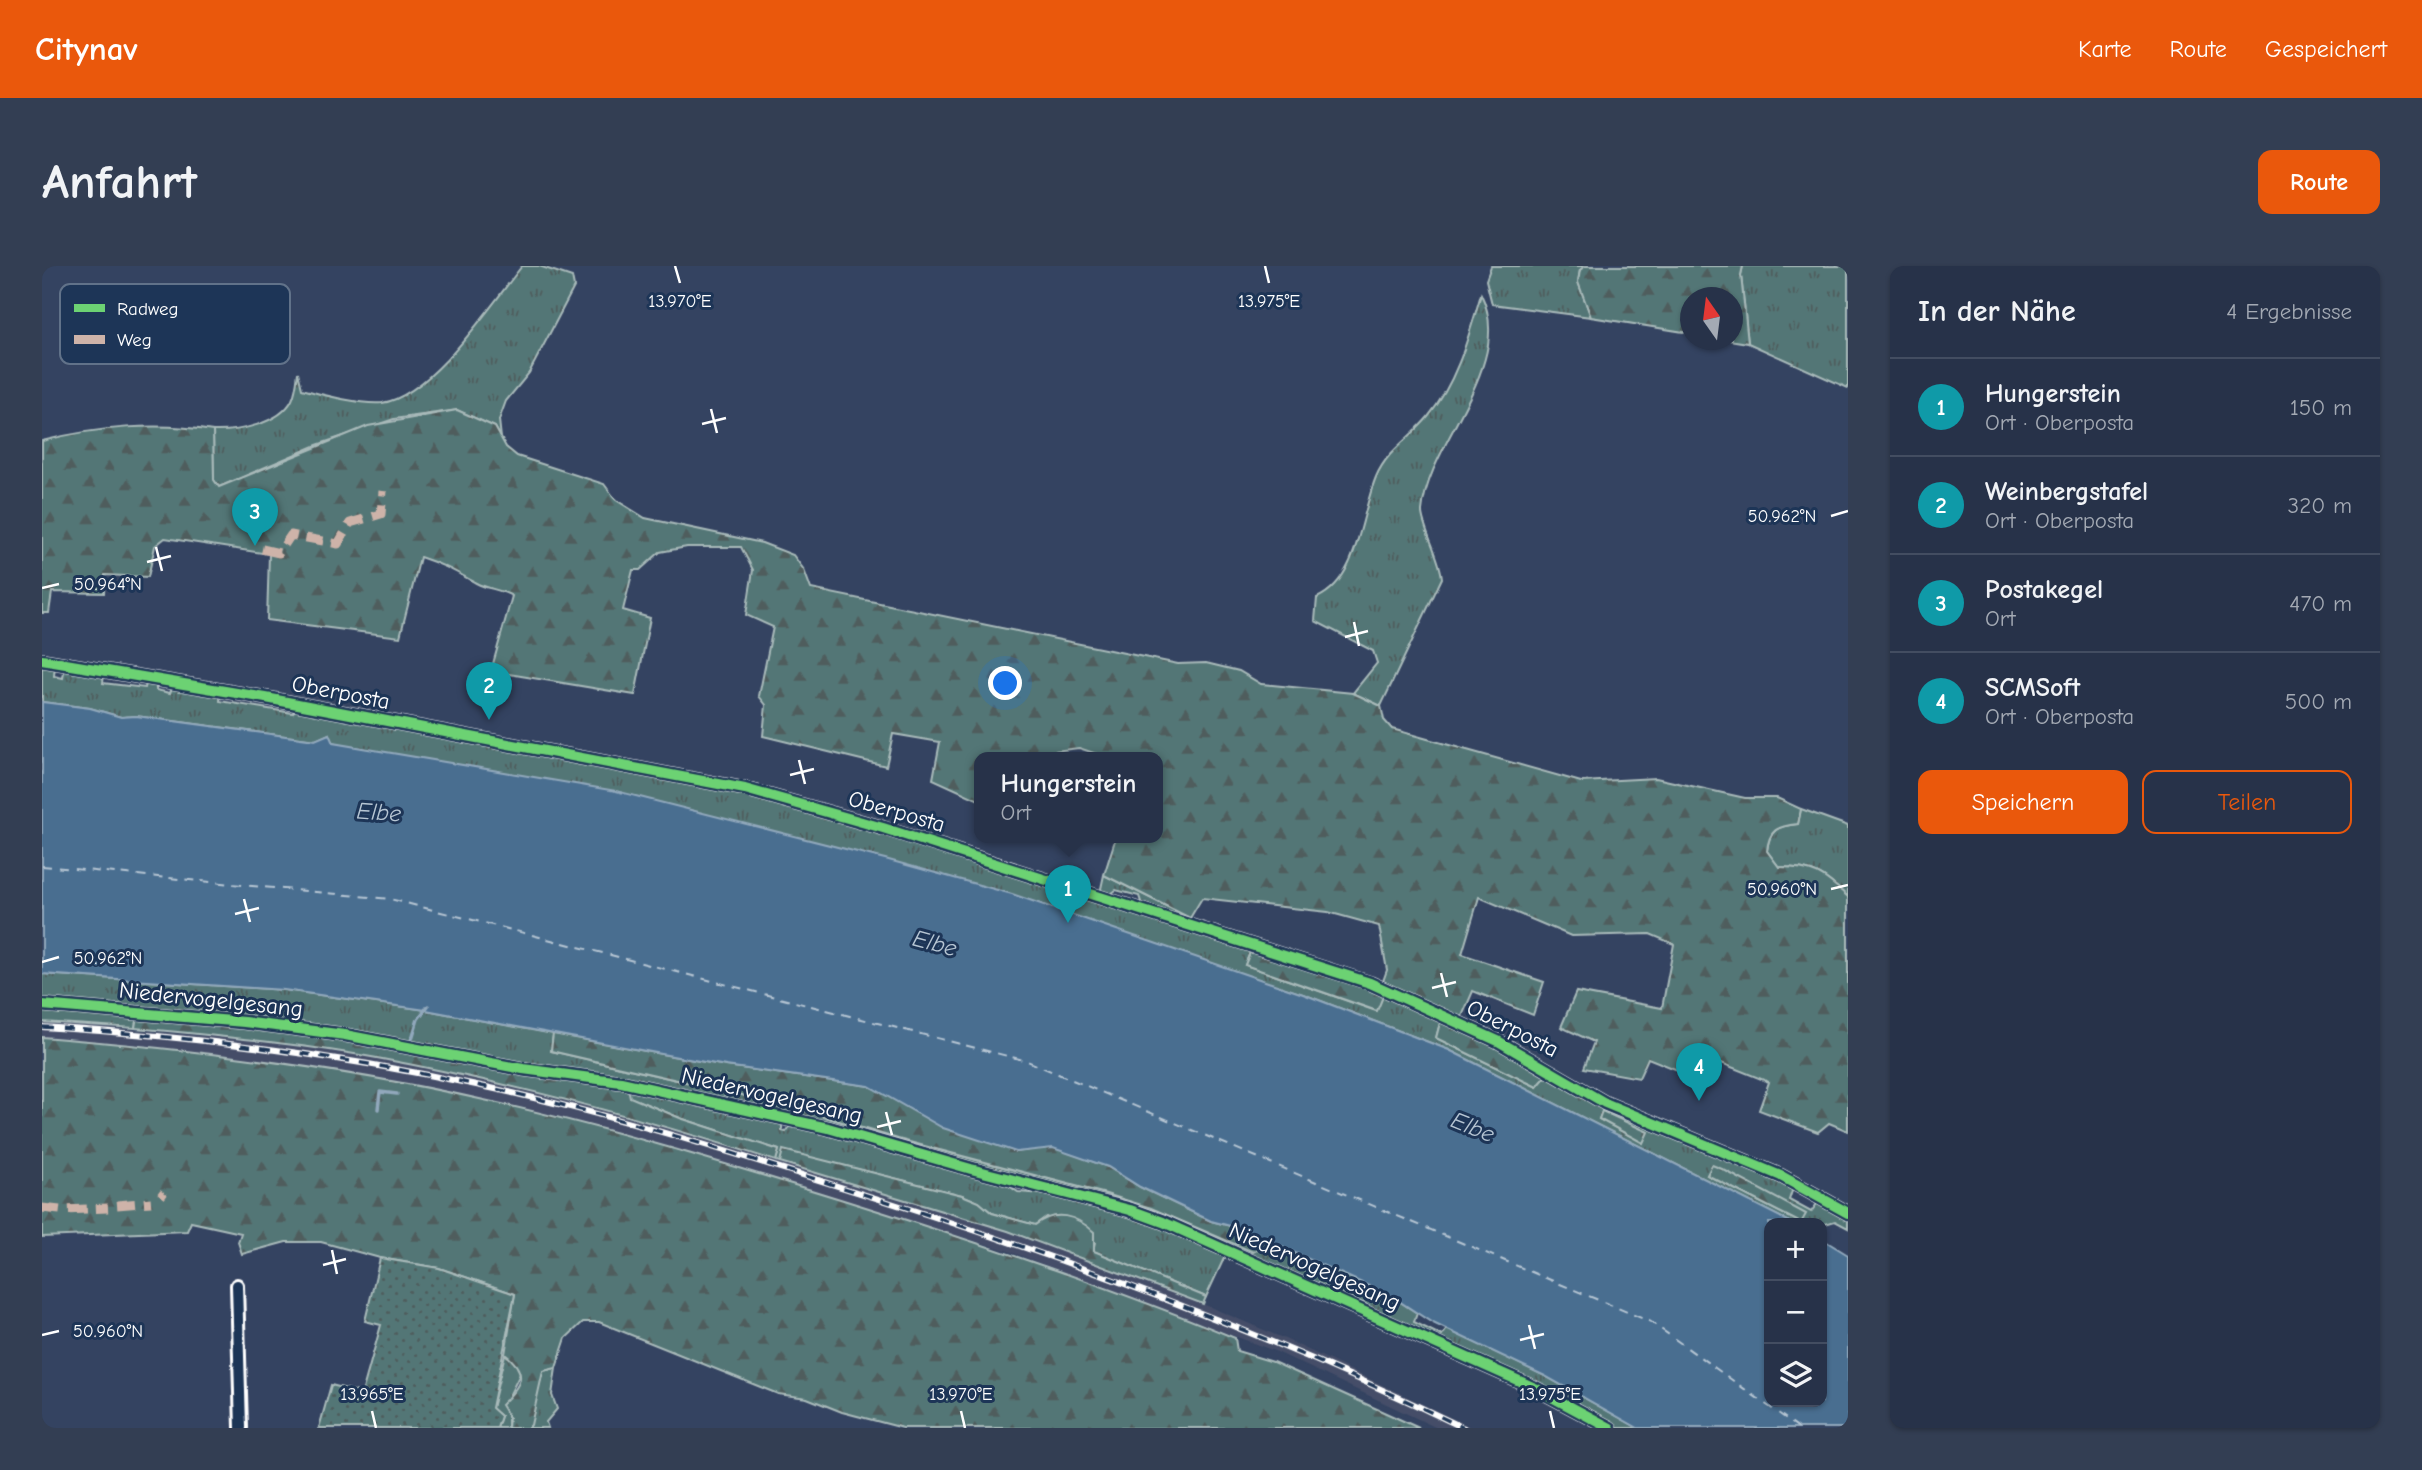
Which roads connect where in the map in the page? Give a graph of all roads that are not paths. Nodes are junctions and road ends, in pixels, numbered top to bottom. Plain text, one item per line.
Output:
1 (42, 660) edge
2 (42, 1005) edge
3 (1848, 1213) edge
4 (237, 1285) dead end
5 (241, 1428) edge
6 (1610, 1428) edge

1 - 3 street, Oberposta
2 - 6 street, Niedervogelgesang
4 - 5 street

